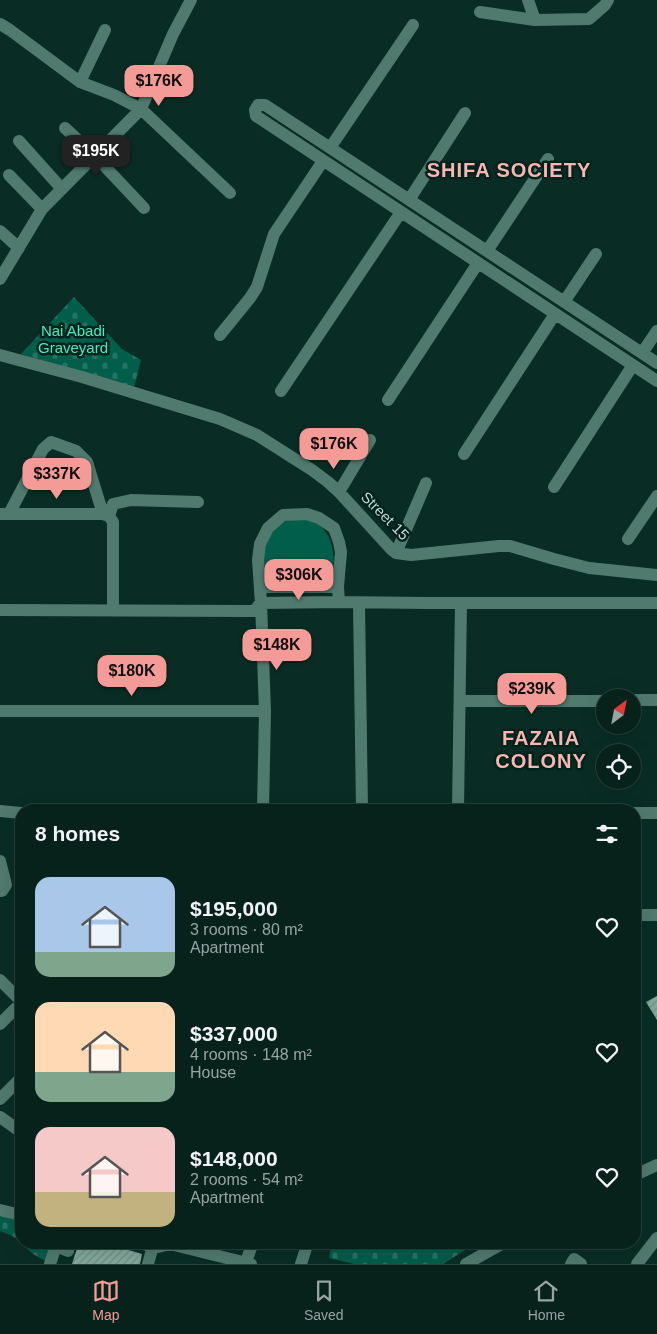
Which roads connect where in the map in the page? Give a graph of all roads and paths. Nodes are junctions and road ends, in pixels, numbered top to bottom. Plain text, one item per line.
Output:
1 (191, 0) edge
2 (528, 0) edge
3 (608, 0) edge
4 (480, 12) dead end
5 (535, 20) junction
6 (0, 24) edge
7 (414, 25) dead end
8 (105, 30) dead end
9 (80, 82) junction
10 (141, 108) junction
11 (465, 113) dead end
12 (65, 128) dead end
13 (18, 141) dead end
14 (330, 148) junction
15 (95, 156) junction
16 (548, 159) dead end
17 (323, 161) junction
18 (9, 176) dead end
19 (62, 189) junction
20 (230, 192) dead end
21 (409, 200) junction
22 (144, 208) dead end
23 (42, 209) junction
24 (401, 212) junction
25 (0, 232) edge
26 (19, 248) junction
27 (487, 251) junction
28 (596, 254) dead end
29 (478, 263) junction
30 (0, 278) edge
31 (564, 302) junction
32 (556, 314) junction
33 (657, 331) edge
34 (220, 335) dead end
35 (642, 353) junction
36 (0, 355) edge
37 (657, 363) edge
38 (633, 365) junction
39 (657, 381) edge
40 (281, 391) dead end
41 (388, 400) dead end
42 (370, 440) dead end
43 (464, 454) dead end
44 (426, 483) dead end
45 (554, 487) dead end
46 (339, 492) junction
47 (657, 496) edge
48 (198, 502) dead end
49 (4, 514) edge
50 (106, 515) junction
51 (628, 539) dead end
52 (396, 553) junction
53 (657, 575) edge
54 (260, 587) junction
55 (338, 587) junction
56 (339, 602) junction
57 (261, 603) junction
58 (358, 603) junction
59 (460, 603) junction
60 (657, 603) edge
61 (0, 610) edge
62 (113, 610) junction
63 (641, 700) edge
64 (657, 700) edge
65 (596, 701) edge
66 (460, 702) junction
67 (0, 711) edge
68 (265, 711) junction
69 (263, 804) edge
70 (362, 804) edge
71 (458, 804) edge
72 (0, 811) edge
73 (15, 812) edge
74 (641, 813) edge
75 (657, 813) edge
76 (0, 862) edge
77 (0, 891) edge
78 (641, 915) edge
79 (657, 915) edge
80 (0, 980) edge
81 (15, 996) edge
82 (15, 1008) edge
83 (0, 1024) edge
84 (15, 1084) edge
85 (0, 1099) edge
86 (0, 1117) edge
87 (15, 1128) edge
88 (657, 1165) edge
89 (641, 1172) edge
90 (0, 1210) edge
91 (15, 1214) edge
92 (657, 1238) edge
93 (55, 1249) edge
94 (152, 1249) edge
95 (194, 1249) edge
96 (252, 1249) edge
97 (306, 1249) edge
98 (493, 1249) edge
99 (249, 1263) edge
100 (50, 1264) edge
101 (148, 1264) edge
102 (301, 1264) edge
103 (466, 1264) edge
104 (571, 1264) edge
105 (582, 1264) edge
106 (637, 1264) edge

1 - 10 street
2 - 5 street
3 - 5 street
4 - 5 street
6 - 9 street
7 - 14 street
8 - 9 street
9 - 10 street
10 - 15 street
10 - 20 street
11 - 21 street
12 - 15 street
13 - 19 street
14 - 17 street
14 - 21 street
15 - 19 street
15 - 22 street
16 - 27 street
17 - 24 street
17 - 34 street
18 - 23 street
19 - 23 street
21 - 27 street
23 - 26 street
24 - 29 street
24 - 40 street
25 - 26 street
26 - 30 street
27 - 31 street
28 - 31 street
29 - 32 street
29 - 41 street
31 - 35 street
32 - 38 street
32 - 43 street
33 - 35 street
35 - 37 street
36 - 46 street, Street 15
38 - 39 street
38 - 45 street
42 - 46 street
44 - 52 street
46 - 52 street, Street 15
47 - 51 street
48 - 50 street
49 - 50 street
49 - 50 street
50 - 62 street
52 - 53 street, Street 15
54 - 55 street
54 - 55 street
54 - 57 street
55 - 56 street
56 - 57 street
56 - 58 street
57 - 62 street
57 - 68 street
58 - 59 street
58 - 70 street
59 - 60 street
59 - 66 street
61 - 62 street
63 - 64 street
65 - 66 street
66 - 71 street
67 - 68 street
68 - 69 street
72 - 73 street
74 - 75 street
76 - 77 street
78 - 79 street
80 - 81 street
82 - 83 street
84 - 85 street
86 - 87 street
88 - 89 street
90 - 91 street
92 - 106 street
93 - 100 street
94 - 101 street
95 - 99 street
96 - 99 street
97 - 102 street
98 - 103 street
104 - 105 street

